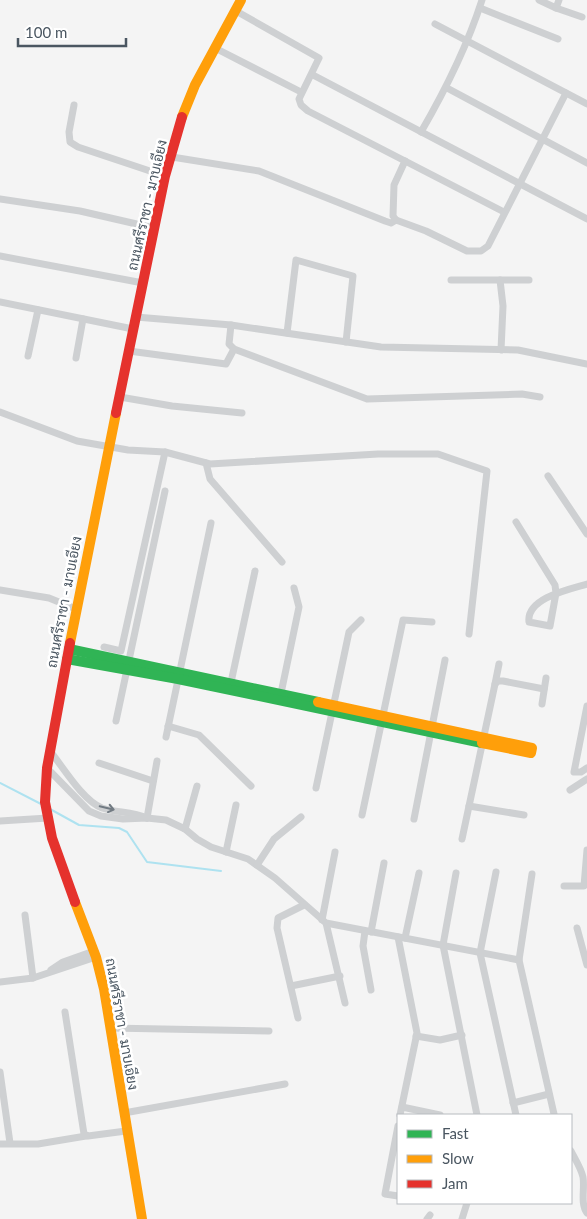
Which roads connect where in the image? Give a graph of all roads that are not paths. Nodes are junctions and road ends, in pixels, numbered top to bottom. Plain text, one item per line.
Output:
1 (241, 0) edge
2 (539, 0) edge
3 (559, 0) edge
4 (481, 4) edge
5 (556, 8) junction
6 (236, 11) junction
7 (582, 18) dead end
8 (435, 24) dead end
9 (558, 39) dead end
10 (468, 42) junction
11 (215, 48) junction
12 (313, 75) junction
13 (446, 88) junction
14 (301, 92) junction
15 (566, 93) junction
16 (587, 104) edge
17 (74, 106) dead end
18 (421, 132) junction
19 (541, 140) junction
20 (172, 157) junction
21 (405, 161) junction
22 (587, 163) edge
23 (165, 176) junction
24 (520, 185) junction
25 (0, 199) edge
26 (504, 212) junction
27 (587, 219) edge
28 (396, 220) junction
29 (154, 228) junction
30 (0, 256) edge
31 (451, 280) dead end
32 (500, 280) junction
33 (529, 280) dead end
34 (143, 283) junction
35 (0, 302) edge
36 (38, 310) junction
37 (136, 317) junction
38 (84, 319) junction
39 (232, 325) junction
40 (133, 330) junction
41 (287, 333) junction
42 (346, 342) junction
43 (234, 350) junction
44 (501, 350) junction
45 (129, 351) junction
46 (28, 356) dead end
47 (76, 358) dead end
48 (587, 364) edge
49 (120, 397) junction
50 (540, 397) dead end
51 (0, 412) edge
52 (242, 413) dead end
53 (109, 447) junction
54 (165, 452) junction
55 (206, 463) junction
56 (548, 476) dead end
57 (165, 491) dead end
58 (516, 522) dead end
59 (211, 523) dead end
60 (587, 534) edge
61 (282, 562) dead end
62 (255, 571) dead end
63 (587, 584) edge
64 (294, 588) dead end
65 (0, 590) edge
66 (556, 593) junction
67 (76, 609) junction
68 (361, 620) dead end
69 (432, 622) dead end
70 (468, 634) dead end
71 (104, 647) dead end
72 (68, 654) junction
73 (445, 660) dead end
74 (499, 664) dead end
75 (127, 666) junction
76 (179, 676) junction
77 (546, 678) dead end
78 (495, 684) junction
79 (230, 687) junction
80 (544, 689) junction
81 (280, 698) junction
82 (542, 704) dead end
83 (587, 706) edge
84 (333, 709) junction
85 (383, 719) junction
86 (116, 721) dead end
87 (168, 726) junction
88 (433, 729) junction
89 (166, 737) dead end
90 (483, 740) junction
91 (50, 751) junction
92 (157, 762) dead end
93 (99, 763) dead end
94 (47, 768) junction
95 (587, 768) edge
96 (587, 779) edge
97 (154, 781) junction
98 (197, 786) dead end
99 (252, 786) dead end
100 (316, 788) dead end
101 (570, 790) dead end
102 (236, 805) dead end
103 (469, 806) junction
104 (362, 815) dead end
105 (524, 815) dead end
106 (301, 817) dead end
107 (48, 818) junction
108 (147, 818) junction
109 (414, 818) dead end
110 (0, 821) edge
111 (185, 829) junction
112 (462, 839) dead end
113 (587, 850) edge
114 (226, 852) junction
115 (335, 852) dead end
116 (384, 863) dead end
117 (257, 865) junction
118 (496, 872) dead end
119 (419, 873) dead end
120 (456, 873) dead end
121 (532, 874) dead end
122 (564, 886) dead end
123 (585, 886) edge
124 (304, 904) junction
125 (25, 915) dead end
126 (324, 921) junction
127 (577, 928) dead end
128 (368, 931) junction
129 (402, 938) junction
130 (443, 945) junction
131 (480, 953) junction
132 (95, 954) junction
133 (519, 960) junction
134 (587, 965) edge
135 (340, 976) junction
136 (32, 978) junction
137 (0, 982) edge
138 (291, 986) junction
139 (371, 990) dead end
140 (345, 1003) dead end
141 (65, 1012) dead end
142 (298, 1018) dead end
143 (110, 1028) junction
144 (269, 1032) dead end
145 (462, 1035) junction
146 (416, 1036) junction
147 (0, 1072) edge
148 (285, 1084) dead end
149 (550, 1094) junction
150 (513, 1103) junction
151 (402, 1107) junction
152 (124, 1113) junction
153 (400, 1114) edge
154 (435, 1114) edge
155 (477, 1114) edge
156 (516, 1114) edge
157 (554, 1114) edge
158 (126, 1131) junction
159 (397, 1131) edge
160 (86, 1136) junction
161 (10, 1143) junction
162 (0, 1144) edge
163 (572, 1153) edge
164 (397, 1196) edge
165 (467, 1204) edge
166 (587, 1213) edge
167 (142, 1219) edge
168 (462, 1219) edge

1 - 6 main road, ถนนศรีราชา - มาบเอียง
2 - 5 street
3 - 5 street
4 - 9 street
4 - 10 street
5 - 7 street
6 - 11 main road, ถนนศรีราชา - มาบเอียง
6 - 12 street
8 - 10 street
10 - 13 street
10 - 15 street
11 - 14 street
11 - 20 main road, ถนนศรีราชา - มาบเอียง
12 - 14 street
12 - 18 street
13 - 18 street
13 - 19 street
14 - 21 street
15 - 16 street
15 - 19 street
17 - 23 street
18 - 24 street
19 - 22 street
19 - 24 street
20 - 23 main road, ถนนศรีราชา - มาบเอียง
20 - 28 street
21 - 26 street
21 - 28 street
23 - 29 main road, ถนนศรีราชา - มาบเอียง
24 - 26 street
24 - 27 street
25 - 29 street
26 - 28 street
29 - 34 main road, ถนนศรีราชา - มาบเอียง
30 - 34 street
31 - 32 street
32 - 33 street
32 - 44 street
34 - 37 main road, ถนนศรีราชา - มาบเอียง
35 - 36 street
36 - 38 street
36 - 46 street
37 - 39 street
37 - 40 main road, ถนนศรีราชา - มาบเอียง
38 - 40 street
38 - 47 street
39 - 41 street
39 - 43 street
40 - 45 main road, ถนนศรีราชา - มาบเอียง
41 - 42 street
41 - 42 street
42 - 44 street
43 - 45 street
43 - 50 street
44 - 48 street
45 - 49 main road, ถนนศรีราชา - มาบเอียง
49 - 52 street
49 - 53 main road, ถนนศรีราชา - มาบเอียง
51 - 53 street
53 - 54 street
53 - 67 main road, ถนนศรีราชา - มาบเอียง
54 - 55 street
54 - 71 street
55 - 61 street
55 - 70 street
56 - 60 street
57 - 75 street
58 - 66 street
59 - 76 street
62 - 79 street
63 - 66 street
64 - 81 street
65 - 67 street
66 - 66 street
67 - 72 main road, ถนนศรีราชา - มาบเอียง
68 - 84 street
69 - 85 street
72 - 75 main road
72 - 91 main road, ถนนศรีราชา - มาบเอียง
73 - 88 street
74 - 78 street
75 - 76 main road
75 - 86 street
76 - 79 main road
76 - 87 street
77 - 80 street
78 - 80 street
78 - 90 street
79 - 81 main road
80 - 82 street
81 - 84 main road
83 - 95 street
84 - 85 main road
84 - 100 street
85 - 88 main road
85 - 104 street
87 - 89 street
87 - 99 street
88 - 90 main road
88 - 109 street
90 - 103 street
91 - 94 main road, ถนนศรีราชา - มาบเอียง
91 -> 108 street
92 - 97 street
93 - 97 street
94 - 107 main road, ถนนศรีราชา - มาบเอียง
94 - 108 street
96 - 101 street
97 - 108 street
98 - 111 street
102 - 114 street
103 - 105 street
103 - 112 street
106 - 117 street
107 - 110 street
107 - 132 main road, ถนนศรีราชา - มาบเอียง
108 - 111 street
111 - 114 street
113 - 123 street
114 - 117 street
115 - 126 street
116 - 128 street
117 - 124 street
118 - 131 street
119 - 129 street
120 - 130 street
121 - 133 street
122 - 123 street
124 - 126 street
124 - 138 street
125 - 136 street
126 - 128 street
126 - 135 street
127 - 134 street
128 - 129 street
128 - 139 street
129 - 130 street
129 - 146 street
130 - 131 street
130 - 145 street
131 - 133 street
131 - 150 street
132 - 136 street
132 - 143 main road, ถนนศรีราชา - มาบเอียง
133 - 149 street
135 - 138 street
135 - 140 street
136 - 137 street
138 - 142 street
141 - 160 street
143 - 144 street
143 - 152 main road, ถนนศรีราชา - มาบเอียง
145 - 146 street
145 - 155 street
146 - 151 street
147 - 161 street
148 - 152 street
149 - 150 street
149 - 157 street
150 - 156 street
151 - 153 street
151 - 154 street
152 - 158 main road, ถนนศรีราชา - มาบเอียง
158 - 160 street
158 - 167 main road, ถนนศรีราชา - มาบเอียง
159 - 164 street
160 - 161 street
161 - 162 street
163 - 166 street
165 - 168 street

